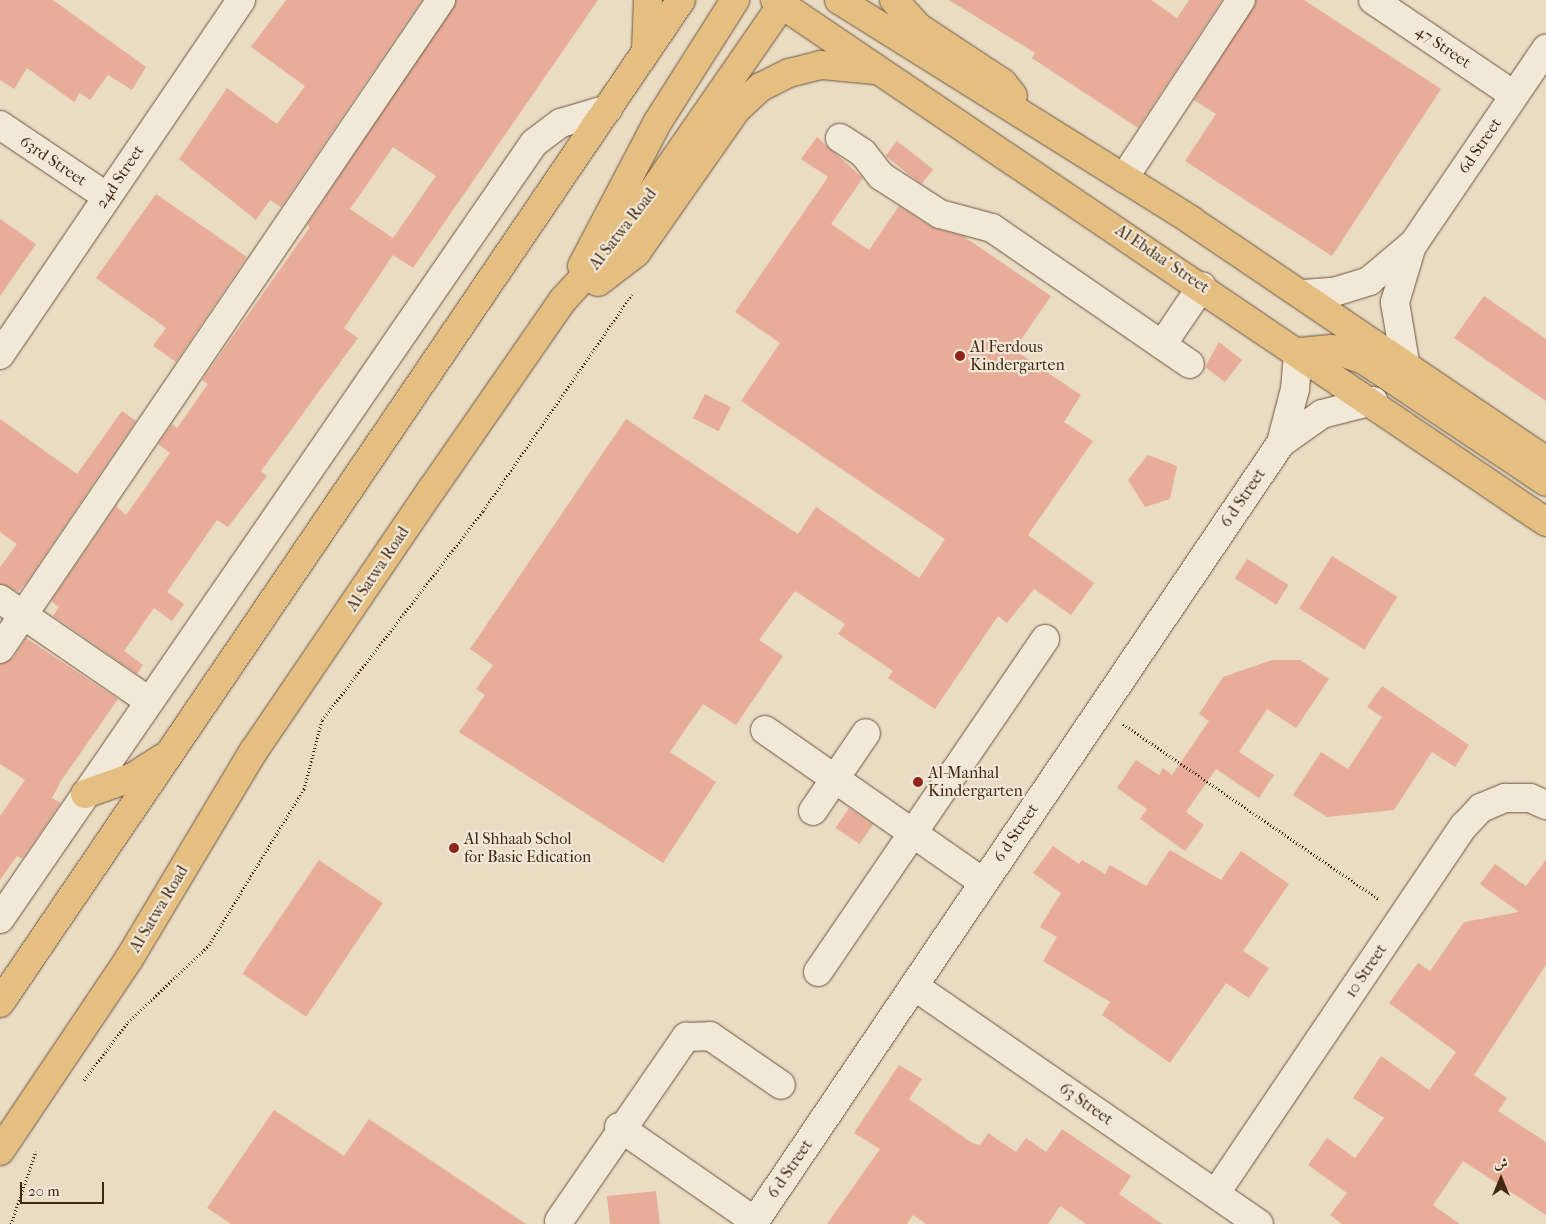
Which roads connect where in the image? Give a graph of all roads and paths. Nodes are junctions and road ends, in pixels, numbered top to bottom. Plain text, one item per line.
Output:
1 (241, 0) edge
2 (441, 0) edge
3 (648, 0) edge
4 (681, 0) edge
5 (735, 0) edge
6 (839, 0) edge
7 (894, 0) edge
8 (1241, 0) edge
9 (1372, 0) edge
10 (781, 1) edge
11 (1546, 49) edge
12 (646, 52) junction
13 (882, 71) junction
14 (1514, 95) junction
15 (608, 109) junction
16 (1025, 117) junction
17 (0, 125) edge
18 (840, 138) dead end
19 (1124, 178) junction
20 (106, 197) junction
21 (1414, 243) junction
22 (638, 284) dead end
23 (1202, 286) junction
24 (1303, 294) junction
25 (563, 300) junction
26 (1162, 345) junction
27 (1298, 352) junction
28 (0, 355) edge
29 (1405, 362) junction
30 (1190, 364) dead end
31 (1373, 401) junction
32 (1280, 443) junction
33 (1546, 461) edge
34 (1546, 482) edge
35 (1546, 522) edge
36 (0, 599) edge
37 (23, 615) junction
38 (1045, 639) dead end
39 (0, 649) edge
40 (150, 701) junction
41 (1101, 709) junction
42 (765, 730) dead end
43 (866, 733) dead end
44 (174, 747) junction
45 (835, 779) junction
46 (85, 794) junction
47 (1546, 805) edge
48 (813, 811) dead end
49 (912, 833) junction
50 (983, 882) junction
51 (1404, 916) junction
52 (0, 919) edge
53 (818, 972) dead end
54 (914, 986) junction
55 (0, 1004) edge
56 (82, 1083) dead end
57 (781, 1085) dead end
58 (619, 1127) junction
59 (38, 1145) dead end
60 (0, 1151) edge
61 (1216, 1194) junction
62 (558, 1221) dead end
63 (754, 1222) edge
64 (11, 1224) edge
65 (1259, 1224) edge

1 - 20 street, 24d Street
2 - 37 street
3 - 12 main road
4 - 12 main road
5 - 25 main road
6 - 16 main road
7 - 16 main road
8 - 19 street
9 - 14 street, 47 Street
10 - 13 main road, Al Ebdaa' Street
10 - 25 main road, Al Satwa Road
11 - 14 street, 6d Street
12 - 15 main road
13 - 23 main road, Al Ebdaa' Street
13 - 25 main road
14 - 21 street, 6d Street
15 - 40 street
15 - 44 main road
16 - 19 main road
17 - 20 street, 63rd Street
18 - 26 street
19 - 24 main road
20 - 28 street, 24d Street
21 - 24 street, 6d Street
21 - 29 street, 6d Street
22 - 56 path
23 - 26 street
23 - 27 main road, Al Ebdaa' Street
24 - 29 main road
25 - 60 main road, Al Satwa Road
26 - 30 street
27 - 31 main road, Al Ebdaa' Street
27 - 32 street, 6 d Street
27 - 34 main road
29 - 33 main road
31 - 32 street, 6 d Street
31 - 35 main road, Al Ebdaa' Street
32 - 41 street, 6 d Street
36 - 37 street
37 - 39 street
37 - 40 street
38 - 49 street
40 - 46 street
41 - 50 street, 6 d Street
41 - 51 path
42 - 45 street
43 - 45 street
44 - 46 main road
44 - 55 main road
45 - 48 street
45 - 49 street
46 - 52 street
47 - 51 street, 10 Street
49 - 50 street
49 - 53 street
50 - 54 street, 6 d Street
51 - 61 street, 10 Street
54 - 61 street, 63 Street
54 - 63 street, 6 d Street
57 - 58 street
58 - 62 street
58 - 63 street
59 - 64 path
61 - 65 street, 63 Street

